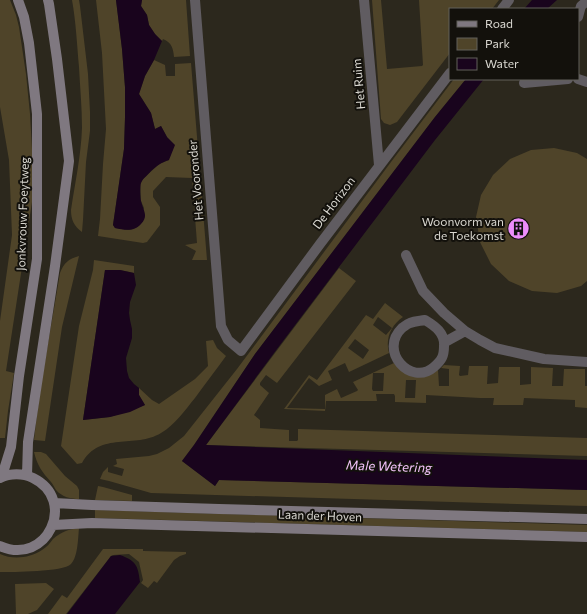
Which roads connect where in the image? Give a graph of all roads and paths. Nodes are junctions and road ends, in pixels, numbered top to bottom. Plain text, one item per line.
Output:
1 (18, 0) edge
2 (48, 0) edge
3 (195, 0) edge
4 (364, 0) edge
5 (509, 0) edge
6 (587, 1) edge
7 (503, 8) edge
8 (579, 13) edge
9 (449, 74) edge
10 (557, 80) edge
11 (524, 83) dead end
12 (379, 165) junction
13 (406, 255) dead end
14 (465, 331) junction
15 (444, 342) junction
16 (241, 351) joint
17 (585, 361) edge
18 (27, 475) junction
19 (1, 477) edge
20 (54, 503) junction
21 (587, 518) edge
22 (53, 525) junction
23 (587, 537) edge
24 (0, 546) edge

1 - 19 street, Jonkvrouw Foeytweg
2 - 18 street
3 - 16 street, Het Vooronder
4 - 12 street, Het Ruim
5 - 7 street
6 - 8 street
9 - 12 street, De Horizon
10 - 11 street
12 - 16 street, De Horizon
13 - 14 street
14 - 15 street
14 - 17 street
15 - 15 street
18 - 19 street
18 - 20 street
20 - 21 street, Laan der Hoven
20 - 22 street
22 - 23 street, Laan der Hoven
22 - 24 street

